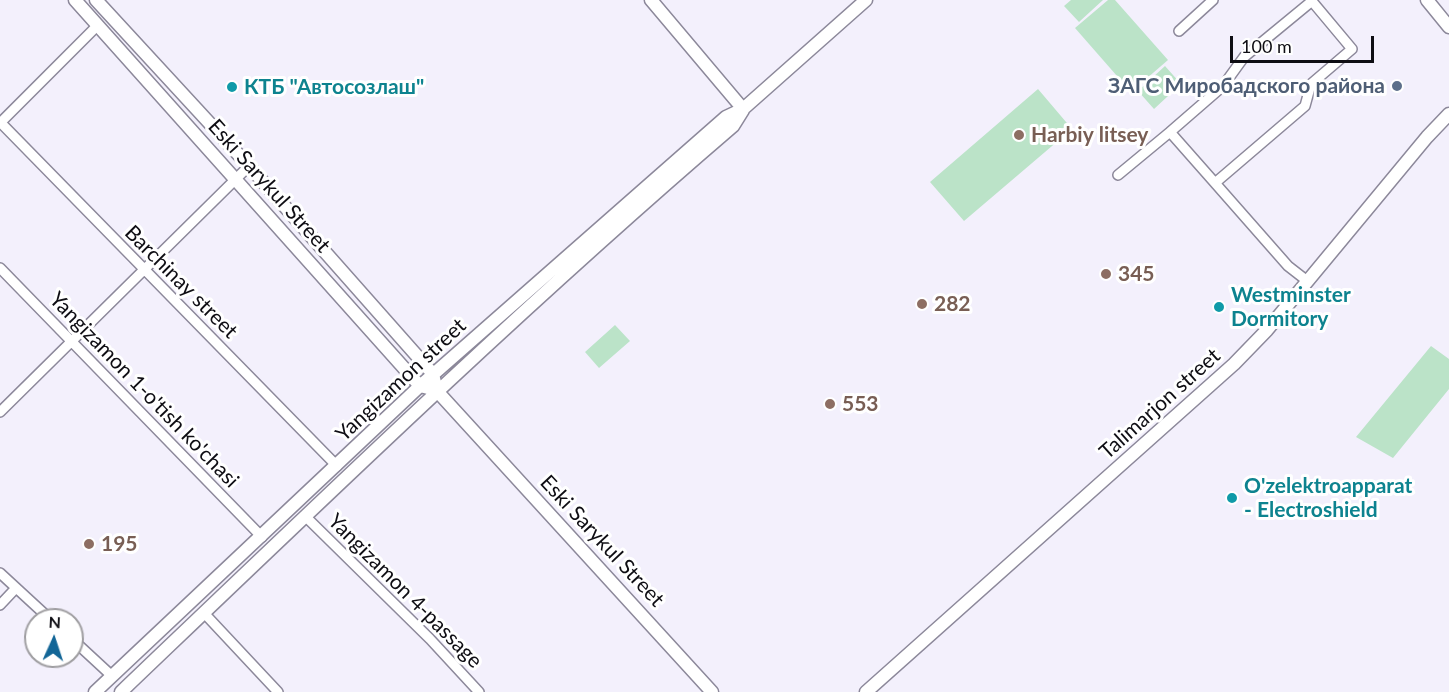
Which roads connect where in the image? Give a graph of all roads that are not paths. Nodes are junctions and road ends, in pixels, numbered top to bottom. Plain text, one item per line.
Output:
1 (75, 0) edge
2 (96, 0) edge
3 (651, 0) edge
4 (866, 0) edge
5 (1214, 0) edge
6 (1312, 0) edge
7 (1427, 0) edge
8 (1448, 24) edge
9 (98, 25) junction
10 (1179, 31) dead end
11 (1449, 34) edge
12 (743, 109) junction
13 (1449, 114) edge
14 (0, 123) edge
15 (1170, 132) junction
16 (249, 166) junction
17 (1118, 175) dead end
18 (237, 178) junction
19 (1215, 183) junction
20 (0, 268) edge
21 (143, 271) junction
22 (1306, 280) junction
23 (72, 342) junction
24 (433, 374) junction
25 (420, 386) junction
26 (437, 391) junction
27 (0, 412) edge
28 (337, 466) junction
29 (305, 516) junction
30 (262, 537) junction
31 (0, 573) edge
32 (16, 588) junction
33 (0, 605) edge
34 (38, 608) edge
35 (204, 613) junction
36 (84, 650) edge
37 (112, 676) junction
38 (123, 690) edge
39 (95, 692) edge
40 (278, 692) edge
41 (478, 692) edge
42 (712, 692) edge
43 (866, 692) edge

1 - 9 main road, Eski Sarykul Street
2 - 16 main road, Eski Sarykul Street
3 - 12 main road
4 - 12 main road, Yangizamon street
5 - 10 street
6 - 15 street
6 - 19 street
7 - 8 main road
8 - 11 main road
9 - 14 street
9 - 18 main road, Eski Sarykul Street
12 - 24 main road, Yangizamon street
12 - 26 main road, Yangizamon street
13 - 22 main road, Talimarjon street
14 - 21 street, Barchinay street
15 - 17 street
15 - 19 street
16 - 18 street
16 - 24 main road, Eski Sarykul Street
18 - 21 street
18 - 25 main road, Eski Sarykul Street
19 - 22 street
20 - 23 street, Yangizamon 1-o'tish ko'chasi
21 - 23 street
21 - 28 street, Barchinay street
22 - 43 main road, Talimarjon street
23 - 27 street
23 - 30 street, Yangizamon 1-o'tish ko'chasi
24 - 25 main road, Yangizamon street
24 - 26 main road, Eski Sarykul Street
25 - 26 main road
25 - 28 main road, Yangizamon street
26 - 29 main road, Yangizamon street
26 - 42 main road, Eski Sarykul Street
28 - 30 main road, Yangizamon street
29 - 35 main road, Yangizamon street
29 - 41 street, Yangizamon 4-passage
30 - 37 main road, Yangizamon street
31 - 32 street
32 - 33 street
32 - 34 street
35 - 38 main road, Yangizamon street
35 - 40 street
36 - 37 street
37 - 38 main road
37 - 39 main road, Yangizamon street

